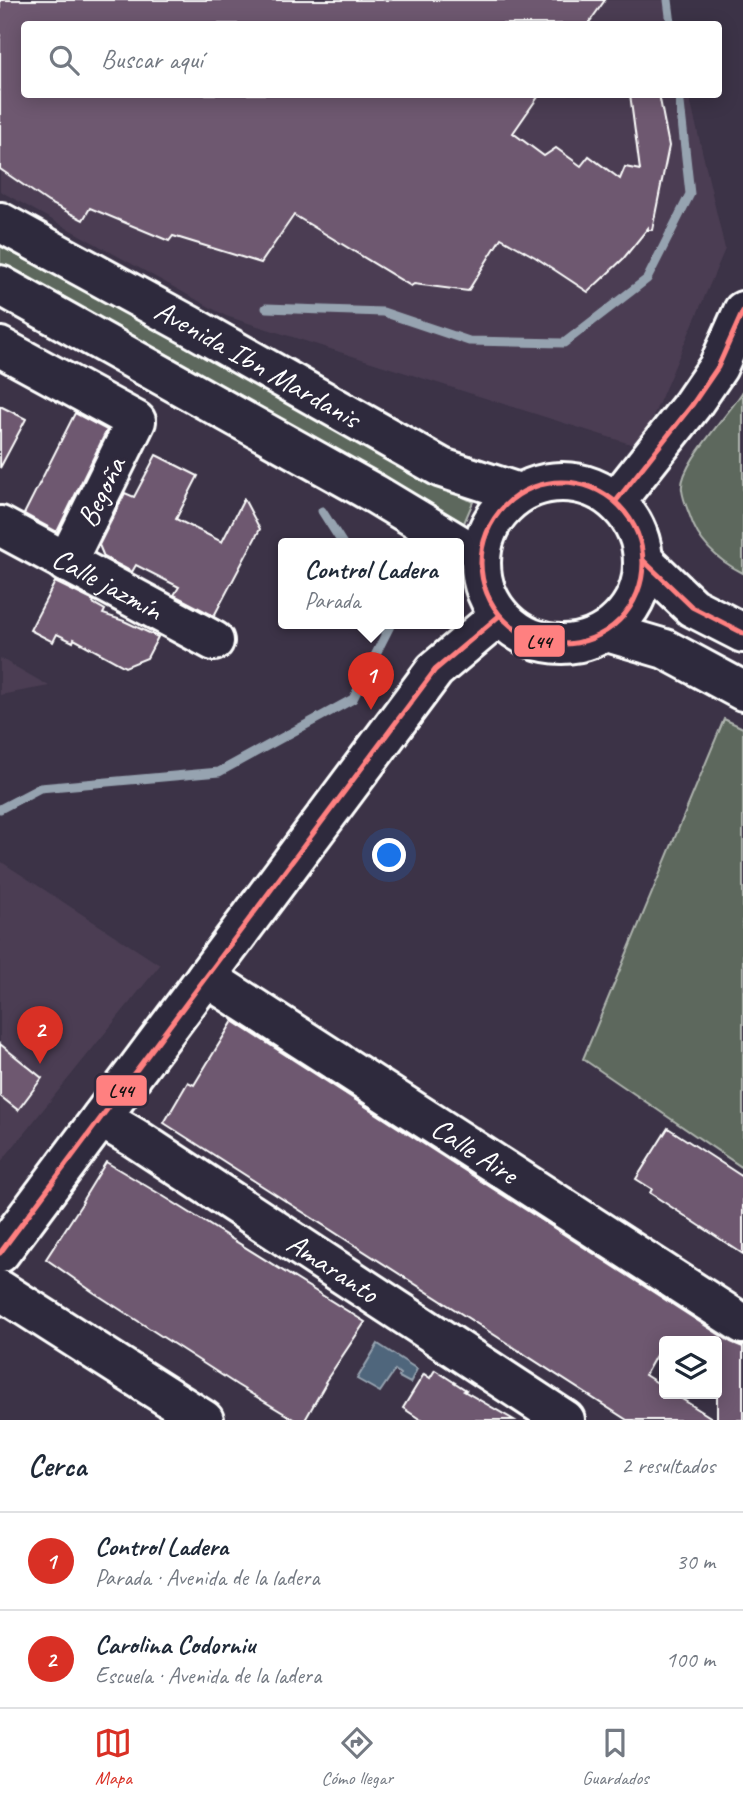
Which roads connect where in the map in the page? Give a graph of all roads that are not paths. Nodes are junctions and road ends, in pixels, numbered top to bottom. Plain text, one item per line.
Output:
1 (0, 222) edge
2 (0, 285) edge
3 (743, 311) edge
4 (0, 347) edge
5 (519, 493) junction
6 (616, 501) junction
7 (0, 526) edge
8 (449, 538) edge
9 (466, 548) edge
10 (644, 561) junction
11 (66, 563) junction
12 (499, 616) junction
13 (607, 632) junction
14 (743, 633) edge
15 (214, 641) dead end
16 (743, 691) edge
17 (206, 977) junction
18 (101, 1118) junction
19 (0, 1253) edge
20 (0, 1290) edge
21 (743, 1324) edge
22 (204, 1420) edge
23 (565, 1420) edge

1 - 5 street, Avenida Ibn Mardanis
2 - 8 street, Avenida Ibn Mardanis
3 - 6 street
4 - 11 street, Begoña
5 - 6 street
5 - 9 street
6 - 10 street
7 - 11 street, Calle jazmín
9 - 12 street
10 - 13 street
10 - 14 street
11 - 15 street, Calle jazmín
12 - 13 street
12 - 17 street
13 - 16 street
17 - 18 street
17 - 21 street, Calle Aire
18 - 19 street
18 - 23 street, Amaranto
20 - 22 street

